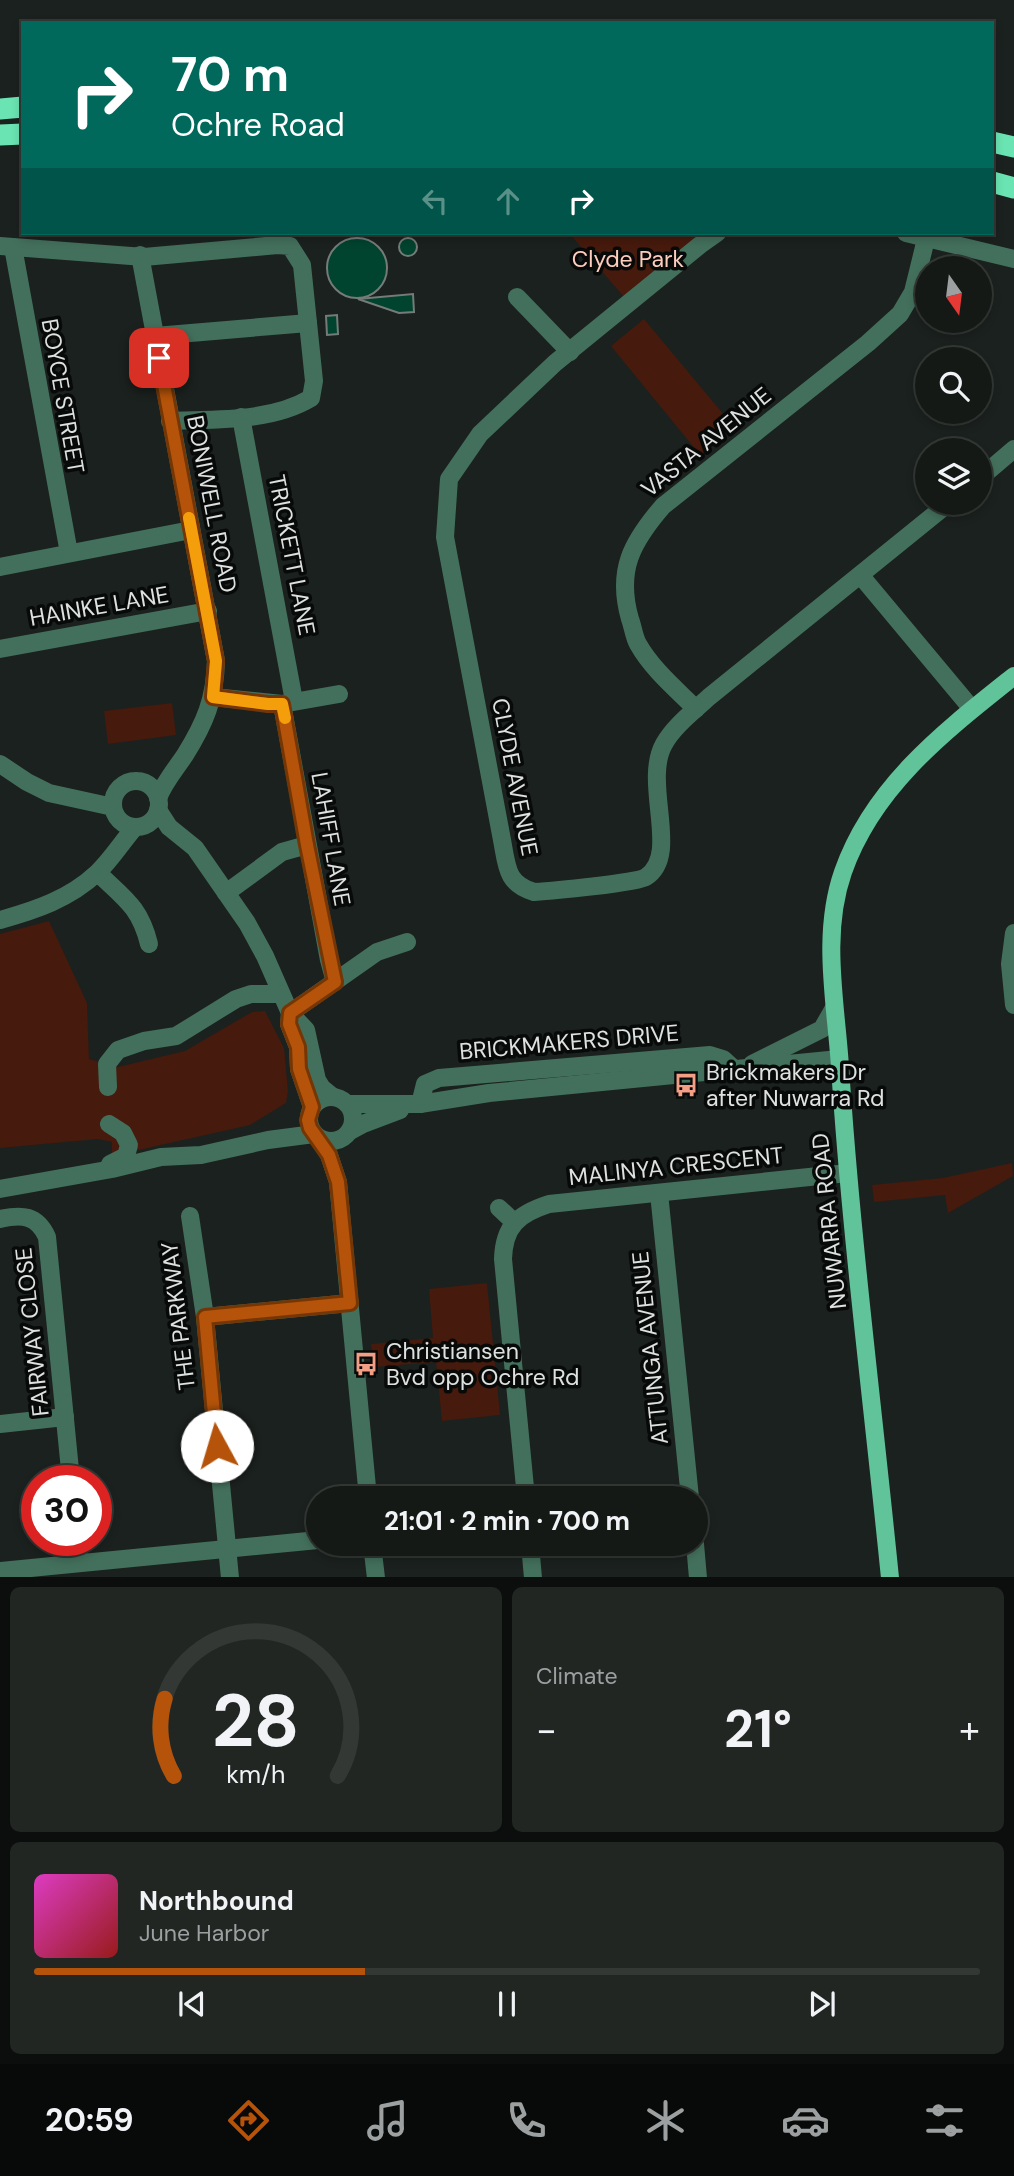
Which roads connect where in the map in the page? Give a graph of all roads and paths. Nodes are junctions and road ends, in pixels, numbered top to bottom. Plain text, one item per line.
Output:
1 (21, 107) edge
2 (0, 109) edge
3 (21, 134) edge
4 (0, 135) edge
5 (994, 142) edge
6 (1014, 146) edge
7 (994, 183) edge
8 (1014, 188) edge
9 (714, 235) edge
10 (913, 235) edge
11 (926, 239) junction
12 (6, 247) edge
13 (140, 256) junction
14 (1014, 259) edge
15 (517, 297) dead end
16 (308, 323) junction
17 (155, 336) junction
18 (570, 352) junction
19 (241, 417) junction
20 (170, 421) junction
21 (1014, 449) edge
22 (992, 468) edge
23 (934, 515) edge
24 (191, 530) junction
25 (69, 553) junction
26 (0, 566) edge
27 (861, 576) junction
28 (208, 611) junction
29 (0, 649) edge
30 (1014, 676) edge
31 (339, 694) dead end
32 (213, 697) junction
33 (288, 703) junction
34 (696, 709) junction
35 (972, 709) junction
36 (184, 756) junction
37 (0, 764) edge
38 (141, 781) junction
39 (118, 790) junction
40 (77, 799) junction
41 (114, 810) junction
42 (150, 815) junction
43 (307, 845) junction
44 (103, 866) junction
45 (226, 893) junction
46 (0, 920) edge
47 (1014, 933) edge
48 (407, 942) dead end
49 (149, 944) dead end
50 (335, 982) junction
51 (281, 994) junction
52 (1014, 1005) edge
53 (835, 1008) junction
54 (290, 1013) junction
55 (839, 1059) junction
56 (738, 1069) junction
57 (108, 1087) dead end
58 (340, 1100) junction
59 (420, 1104) junction
60 (311, 1110) junction
61 (348, 1134) junction
62 (317, 1136) junction
63 (268, 1140) junction
64 (201, 1154) junction
65 (161, 1157) junction
66 (86, 1172) junction
67 (848, 1173) junction
68 (338, 1182) junction
69 (36, 1183) junction
70 (0, 1189) edge
71 (659, 1193) junction
72 (499, 1208) dead end
73 (190, 1216) dead end
74 (0, 1219) edge
75 (514, 1222) junction
76 (350, 1303) junction
77 (205, 1317) junction
78 (65, 1418) junction
79 (0, 1424) edge
80 (70, 1465) edge
81 (367, 1486) edge
82 (525, 1486) edge
83 (689, 1486) edge
84 (306, 1541) edge
85 (228, 1549) junction
86 (78, 1556) edge
87 (373, 1556) edge
88 (531, 1556) edge
89 (696, 1556) edge
90 (79, 1563) junction
91 (0, 1571) edge
92 (230, 1577) edge
93 (376, 1577) edge
94 (533, 1577) edge
95 (698, 1577) edge
96 (890, 1577) edge

1 - 2 highway
3 - 4 highway
5 - 6 highway
7 - 8 highway
9 - 18 street, CLYDE AVENUE
10 - 11 street
11 - 14 street
11 - 34 street, VASTA AVENUE
12 - 13 street
12 - 25 street, BOYCE STREET
13 - 16 street
13 - 17 street, BONIWELL ROAD
15 - 18 street
16 - 17 street
16 - 19 street
17 - 20 street, BONIWELL ROAD
18 - 34 street, CLYDE AVENUE
19 - 20 street
19 - 33 street, TRICKETT LANE
20 - 24 street, BONIWELL ROAD
21 - 22 street
23 - 27 street, CLYDE AVENUE
24 - 25 street
24 - 28 street, BONIWELL ROAD
25 - 26 street
27 - 34 street, CLYDE AVENUE
27 - 35 street
28 - 29 street, HAINKE LANE
28 - 32 street, BONIWELL ROAD
30 - 35 main road, NUWARRA ROAD
31 - 33 street
32 - 33 street
32 - 36 street, BONIWELL ROAD
33 - 43 street, LAHIFF LANE
35 - 53 main road, NUWARRA ROAD
36 - 38 street, BONIWELL ROAD
36 - 42 street, BONIWELL ROAD
37 - 40 street
38 - 39 street
38 - 42 street
39 - 40 street
39 - 41 street
40 - 41 street
41 - 42 street
41 - 44 street
42 - 44 street, BONIWELL ROAD
42 - 45 street
43 - 45 street
43 - 50 street, LAHIFF LANE
44 - 46 street, BONIWELL ROAD
44 - 49 street
45 - 51 street
47 - 52 street
48 - 50 street
50 - 54 street
51 - 54 street
51 - 57 street
53 - 55 main road, NUWARRA ROAD
53 - 56 street
54 - 58 street
54 - 60 street
55 - 56 street, BRICKMAKERS DRIVE
55 - 67 main road, NUWARRA ROAD
56 - 59 street, BRICKMAKERS DRIVE
58 - 59 street, BRICKMAKERS DRIVE
58 - 60 street
58 - 61 street
59 - 61 street, BRICKMAKERS DRIVE
60 - 62 street
60 - 63 street
61 - 62 street
61 - 68 street
62 - 63 street
62 - 68 street
63 - 64 street
64 - 65 street
64 - 69 street
65 - 66 street
65 - 66 street
66 - 69 street
67 - 71 street, MALINYA CRESCENT
67 - 96 main road, NUWARRA ROAD
68 - 76 street
69 - 70 street
71 - 75 street, MALINYA CRESCENT
71 - 83 street, ATTUNGA AVENUE
72 - 75 street
73 - 77 street, THE PARKWAY
74 - 78 street, FAIRWAY CLOSE
75 - 82 street
76 - 77 street
76 - 81 street
77 - 85 street, THE PARKWAY
78 - 79 street
78 - 80 street, FAIRWAY CLOSE
84 - 85 street
85 - 90 street
85 - 92 street, THE PARKWAY
86 - 90 street
87 - 93 street
88 - 94 street
89 - 95 street
90 - 91 street

